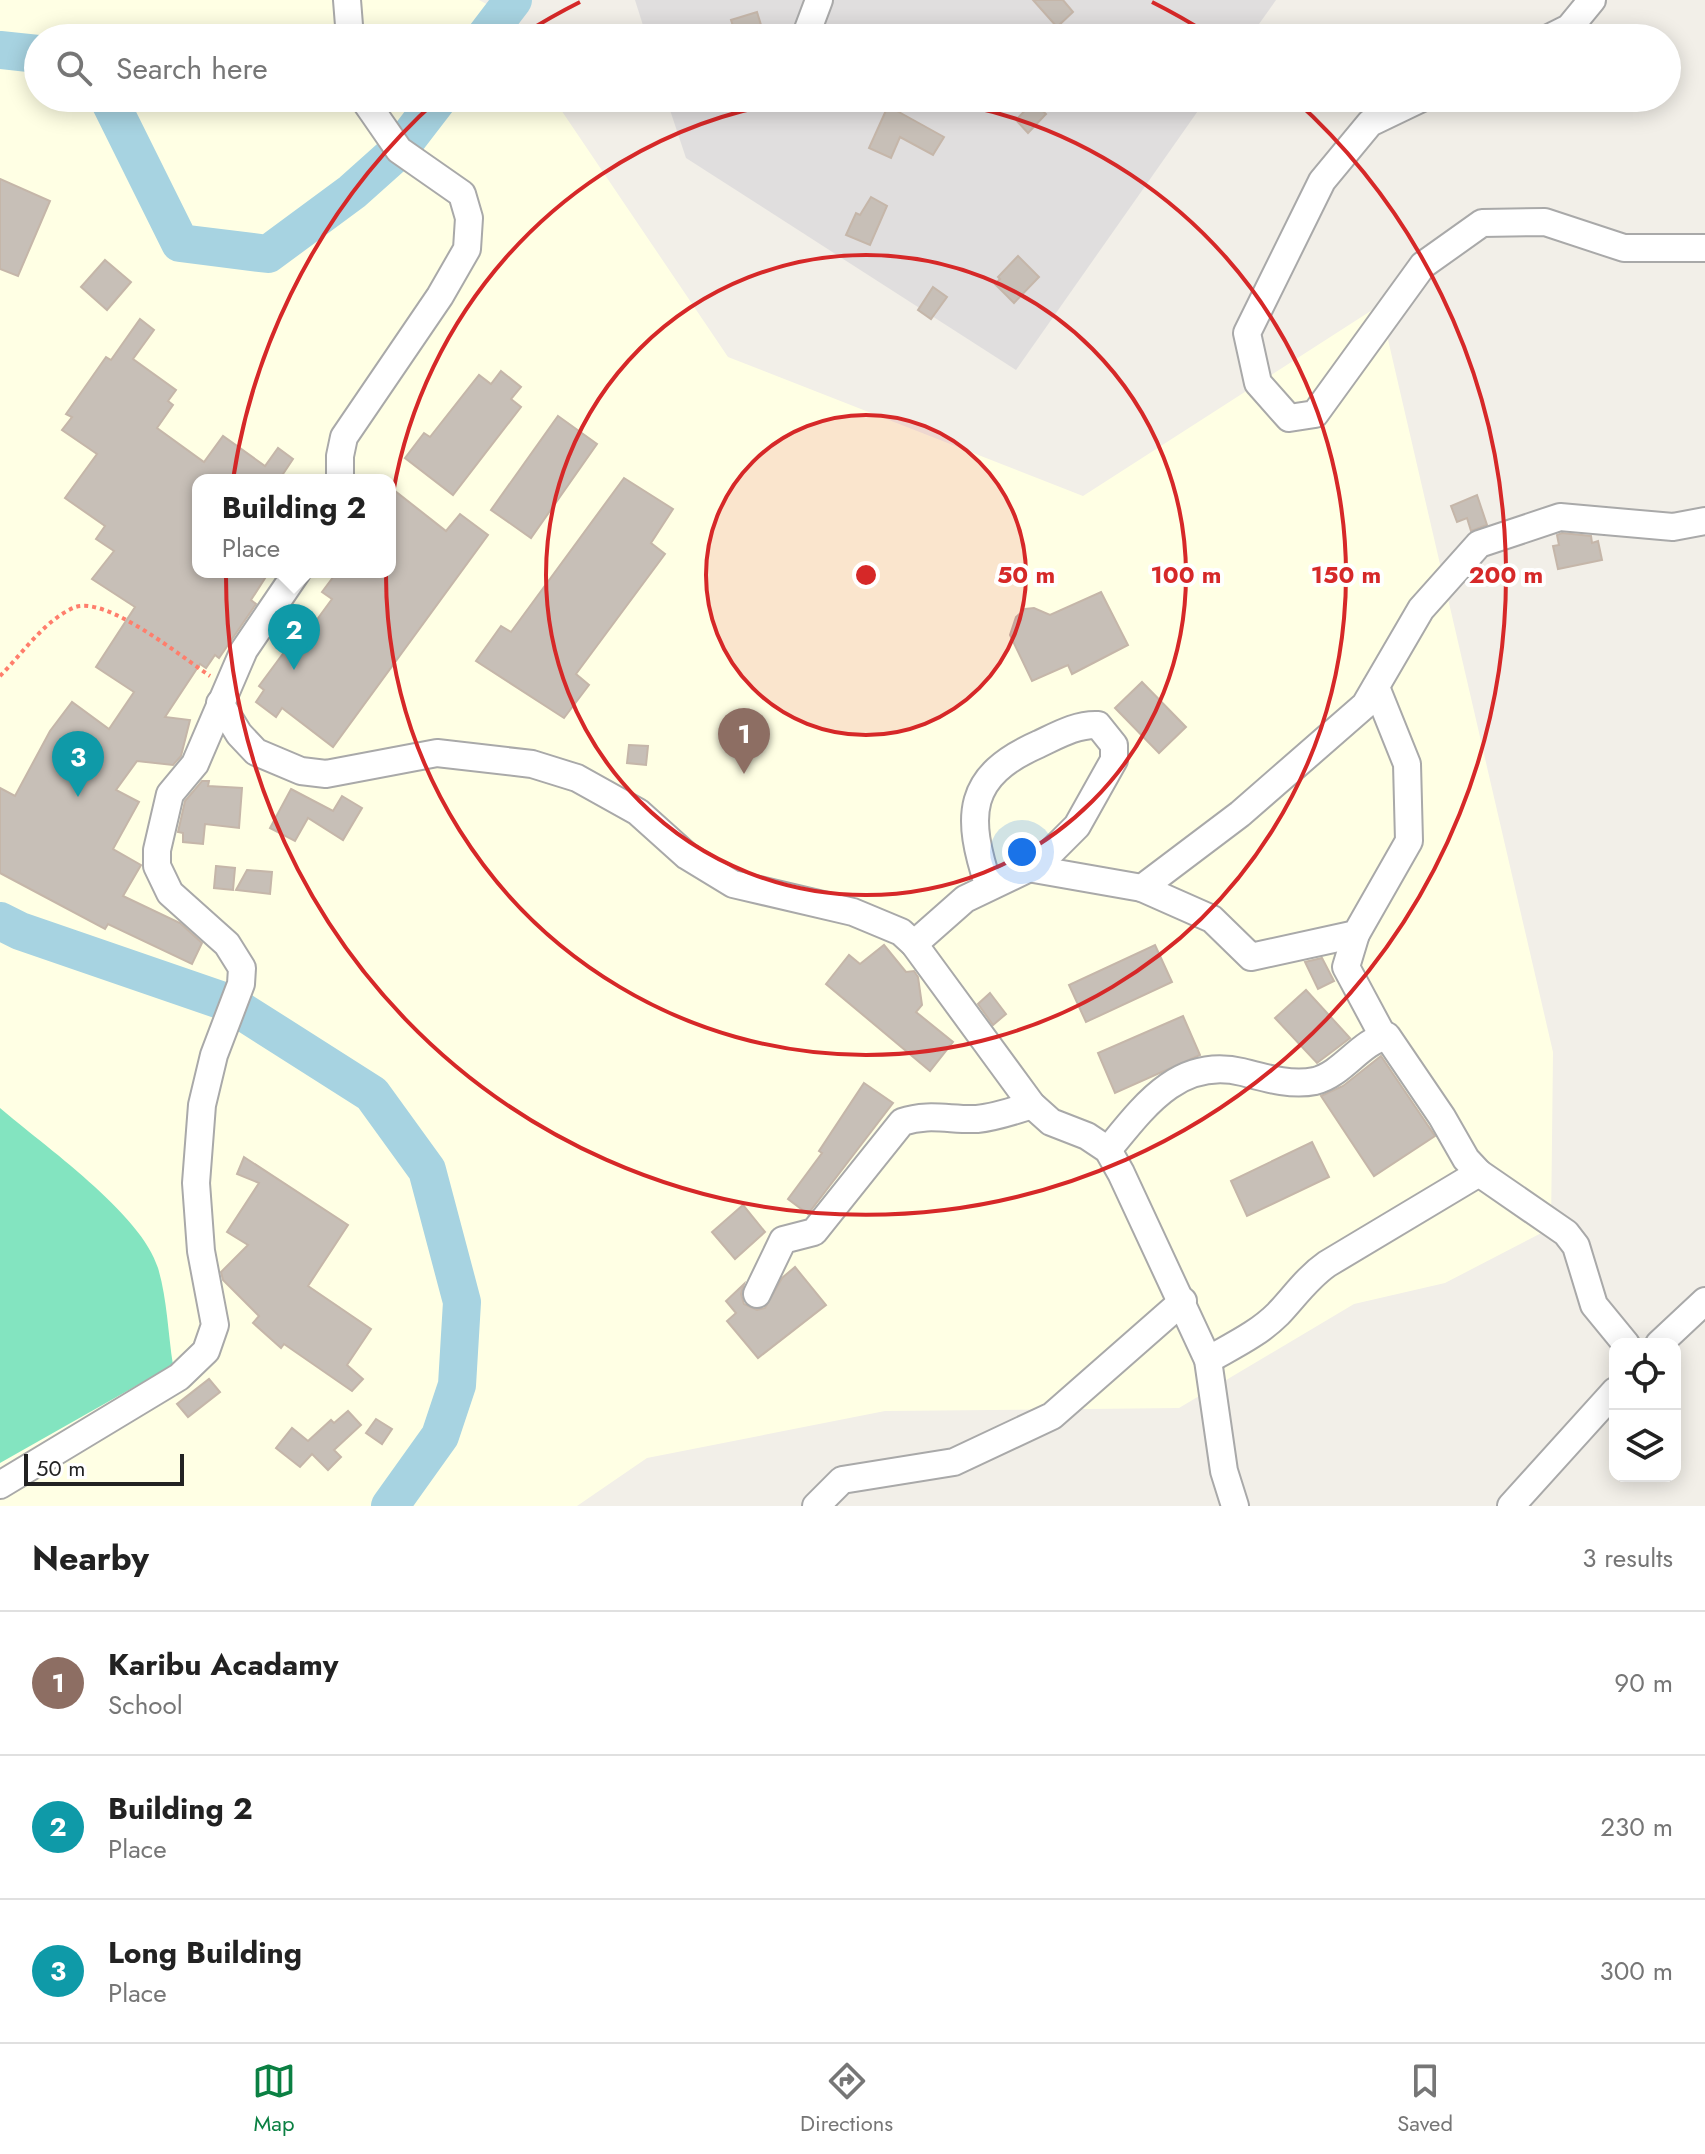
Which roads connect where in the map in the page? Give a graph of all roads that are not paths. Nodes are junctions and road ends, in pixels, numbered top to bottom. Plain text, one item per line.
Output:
1 (347, 0) edge
2 (819, 0) edge
3 (1592, 0) edge
4 (349, 24) edge
5 (810, 24) edge
6 (1572, 24) edge
7 (373, 112) edge
8 (1393, 112) edge
9 (1705, 248) edge
10 (340, 474) edge
11 (1705, 521) edge
12 (293, 578) edge
13 (1376, 687) junction
14 (224, 695) junction
15 (1028, 868) junction
16 (989, 887) junction
17 (1142, 888) junction
18 (1356, 934) junction
19 (914, 944) junction
20 (1383, 1036) junction
21 (1032, 1105) junction
22 (1108, 1150) junction
23 (1479, 1173) junction
24 (757, 1294) dead end
25 (1183, 1301) junction
26 (1705, 1301) edge
27 (1621, 1338) edge
28 (1665, 1338) edge
29 (1208, 1360) junction
30 (1609, 1398) edge
31 (0, 1485) edge
32 (816, 1506) edge
33 (1235, 1506) edge
34 (1511, 1506) edge

1 - 4 street
2 - 5 street
3 - 6 street
7 - 10 street
8 - 9 street
11 - 13 street
12 - 14 street
13 - 17 street
13 - 18 street
14 - 19 street
14 - 31 street
15 - 16 street
15 - 16 street
15 - 17 street
16 - 19 street
17 - 18 street
18 - 20 street
19 - 21 street
20 - 22 street
20 - 23 street
21 - 22 street
21 - 24 street
22 - 25 street
23 - 27 street
23 - 29 street
25 - 29 street
25 - 32 street
26 - 28 street
29 - 33 street
30 - 34 street

